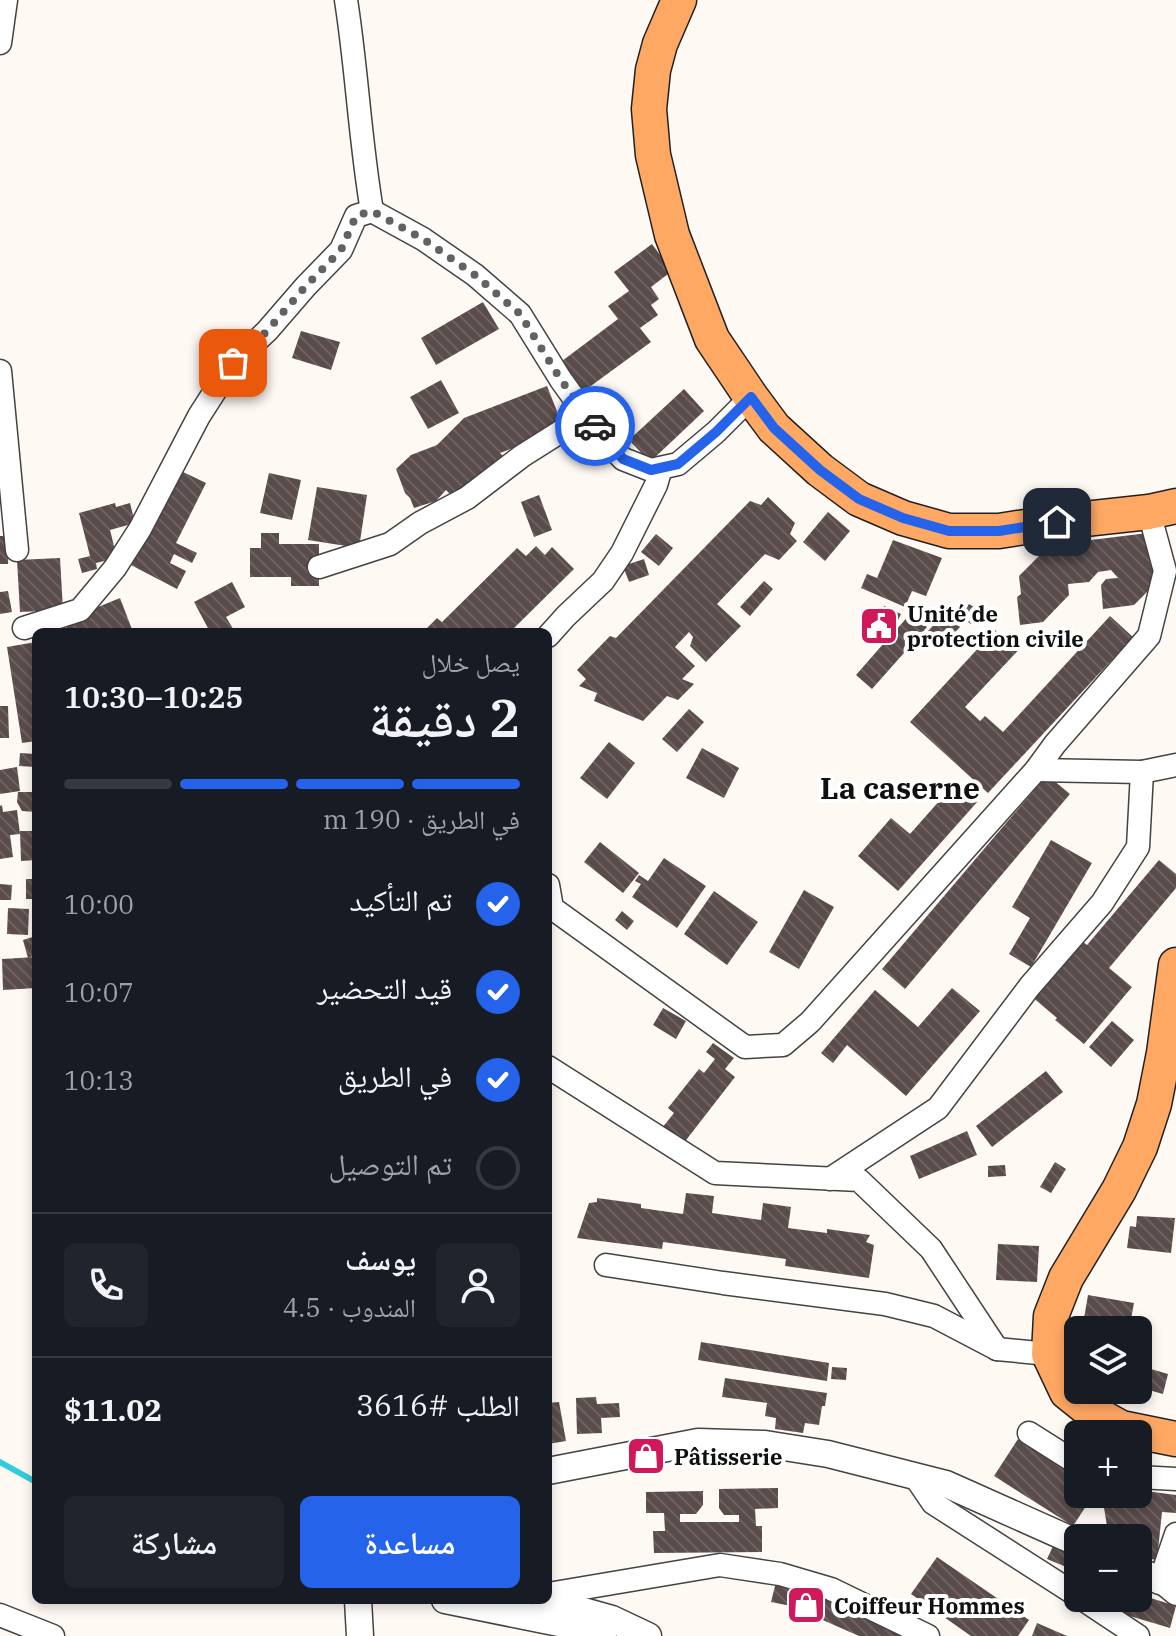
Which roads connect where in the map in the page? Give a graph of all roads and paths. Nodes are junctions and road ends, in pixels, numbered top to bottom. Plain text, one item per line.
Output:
1 (6, 0) edge
2 (346, 0) edge
3 (679, 0) edge
4 (0, 43) edge
5 (372, 211) junction
6 (0, 371) edge
7 (751, 397) junction
8 (587, 415) junction
9 (661, 468) junction
10 (1163, 509) edge
11 (17, 550) dead end
12 (319, 567) dead end
13 (24, 628) dead end
14 (552, 632) edge
15 (1176, 765) edge
16 (1036, 770) junction
17 (1142, 772) junction
18 (552, 908) edge
19 (1176, 965) edge
20 (552, 1070) edge
21 (830, 1179) junction
22 (606, 1265) dead end
23 (997, 1349) junction
24 (1049, 1354) junction
25 (1029, 1433) dead end
26 (1176, 1439) edge
27 (1064, 1455) edge
28 (552, 1470) edge
29 (916, 1478) junction
30 (1152, 1478) edge
31 (1176, 1479) edge
32 (1176, 1534) edge
33 (1064, 1537) edge
34 (1163, 1580) edge
35 (1064, 1587) edge
36 (552, 1593) edge
37 (552, 1602) edge
38 (358, 1604) edge
39 (465, 1604) edge
40 (1102, 1612) edge
41 (0, 1615) edge
42 (53, 1636) edge
43 (360, 1636) edge
44 (603, 1636) edge
45 (648, 1636) edge
46 (928, 1636) edge
47 (1138, 1636) edge

1 - 4 street
2 - 5 street
3 - 7 main road
5 - 8 street
5 - 13 street
6 - 11 street
7 - 9 street
7 - 10 main road
8 - 9 street
8 - 12 street
9 - 14 street
10 - 16 street
15 - 17 street
16 - 17 street
16 - 18 street
17 - 21 street
19 - 24 main road
20 - 21 street
21 - 23 street
22 - 23 street
23 - 24 street
24 - 26 main road
25 - 27 street
28 - 29 street
29 - 33 street
29 - 35 street
30 - 31 street
32 - 34 street
36 - 46 street
37 - 45 street
38 - 43 street
39 - 44 street
40 - 47 street
41 - 42 street

